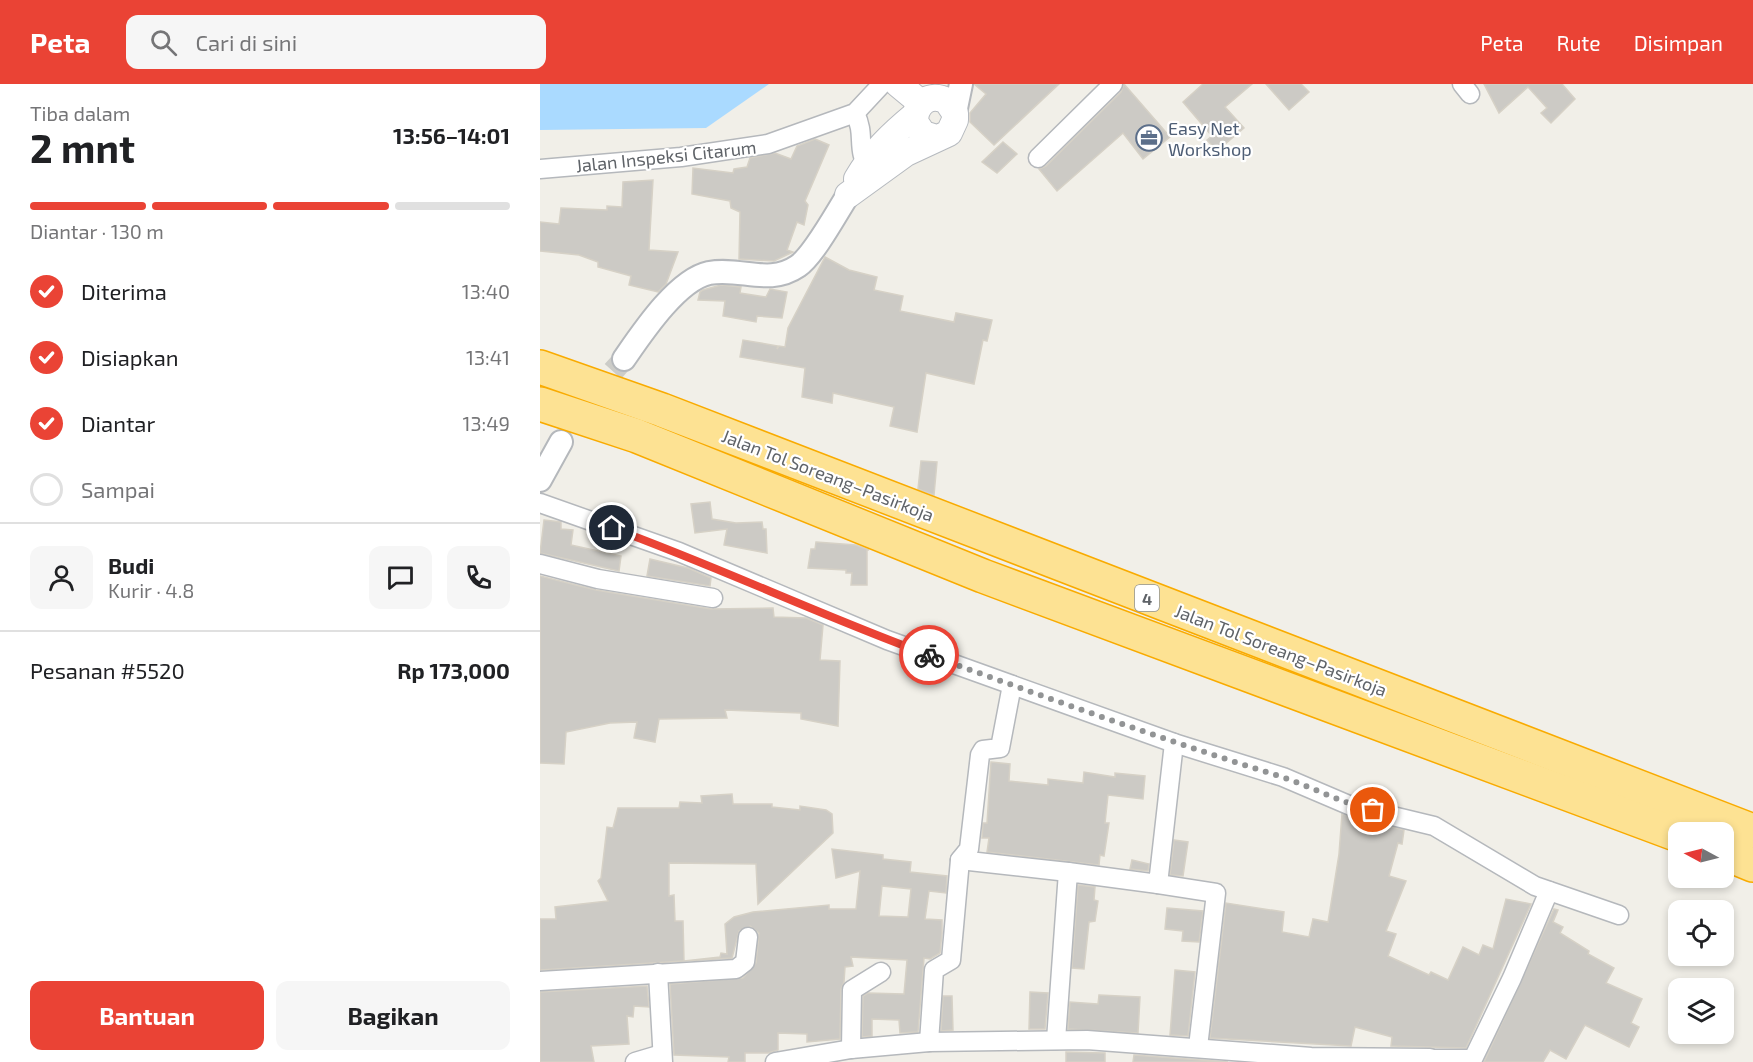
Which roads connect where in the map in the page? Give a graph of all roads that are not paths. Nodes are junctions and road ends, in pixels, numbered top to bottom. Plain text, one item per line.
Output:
1 (951, 84) edge
2 (961, 84) edge
3 (1113, 84) edge
4 (909, 97) edge
5 (855, 113) junction
6 (955, 113) junction
7 (936, 138) junction
8 (1038, 158) dead end
9 (540, 169) edge
10 (869, 170) junction
11 (848, 195) joint
12 (624, 359) tunnel mouth
13 (540, 367) edge
14 (540, 404) edge
15 (561, 442) dead end
16 (540, 480) edge
17 (540, 503) edge
18 (540, 564) edge
19 (713, 597) dead end
20 (1012, 685) junction
21 (1174, 743) junction
22 (1668, 831) edge
23 (1753, 831) edge
24 (1734, 857) edge
25 (960, 860) junction
26 (1753, 865) edge
27 (1068, 872) junction
28 (1158, 884) junction
29 (1549, 891) junction
30 (1620, 915) dead end
31 (748, 938) dead end
32 (881, 972) dead end
33 (658, 973) junction
34 (540, 981) edge
35 (1056, 1040) junction
36 (929, 1042) junction
37 (1198, 1047) junction
38 (851, 1049) junction
39 (662, 1058) edge
40 (811, 1058) edge
41 (1311, 1060) edge
42 (1433, 1060) edge
43 (634, 1062) edge
44 (775, 1062) edge

1 - 4 street
2 - 6 street
3 - 8 street
4 - 5 street, Jalan Inspeksi Citarum
4 - 6 main road
4 - 7 main road
4 - 10 main road
5 - 9 street, Jalan Inspeksi Citarum
5 - 10 street
6 - 7 main road
7 - 10 main road
10 - 11 main road
11 - 12 street
13 - 23 highway, Jalan Tol Soreang–Pasirkoja / 4
14 - 22 highway, Jalan Tol Soreang–Pasirkoja / 4
15 - 16 street
17 - 20 street
18 - 19 street
20 - 21 street
20 - 25 street
21 - 28 street
21 - 29 street
24 - 26 highway
25 - 27 street
25 - 36 street
27 - 28 street
27 - 35 street
28 - 37 street
29 - 30 street
29 - 42 street
31 - 33 street
32 - 38 street
33 - 34 street
33 - 39 street
35 - 36 street
35 - 37 street
36 - 38 street
37 - 41 street
38 - 40 street
39 - 43 street
40 - 44 street
41 - 42 street

